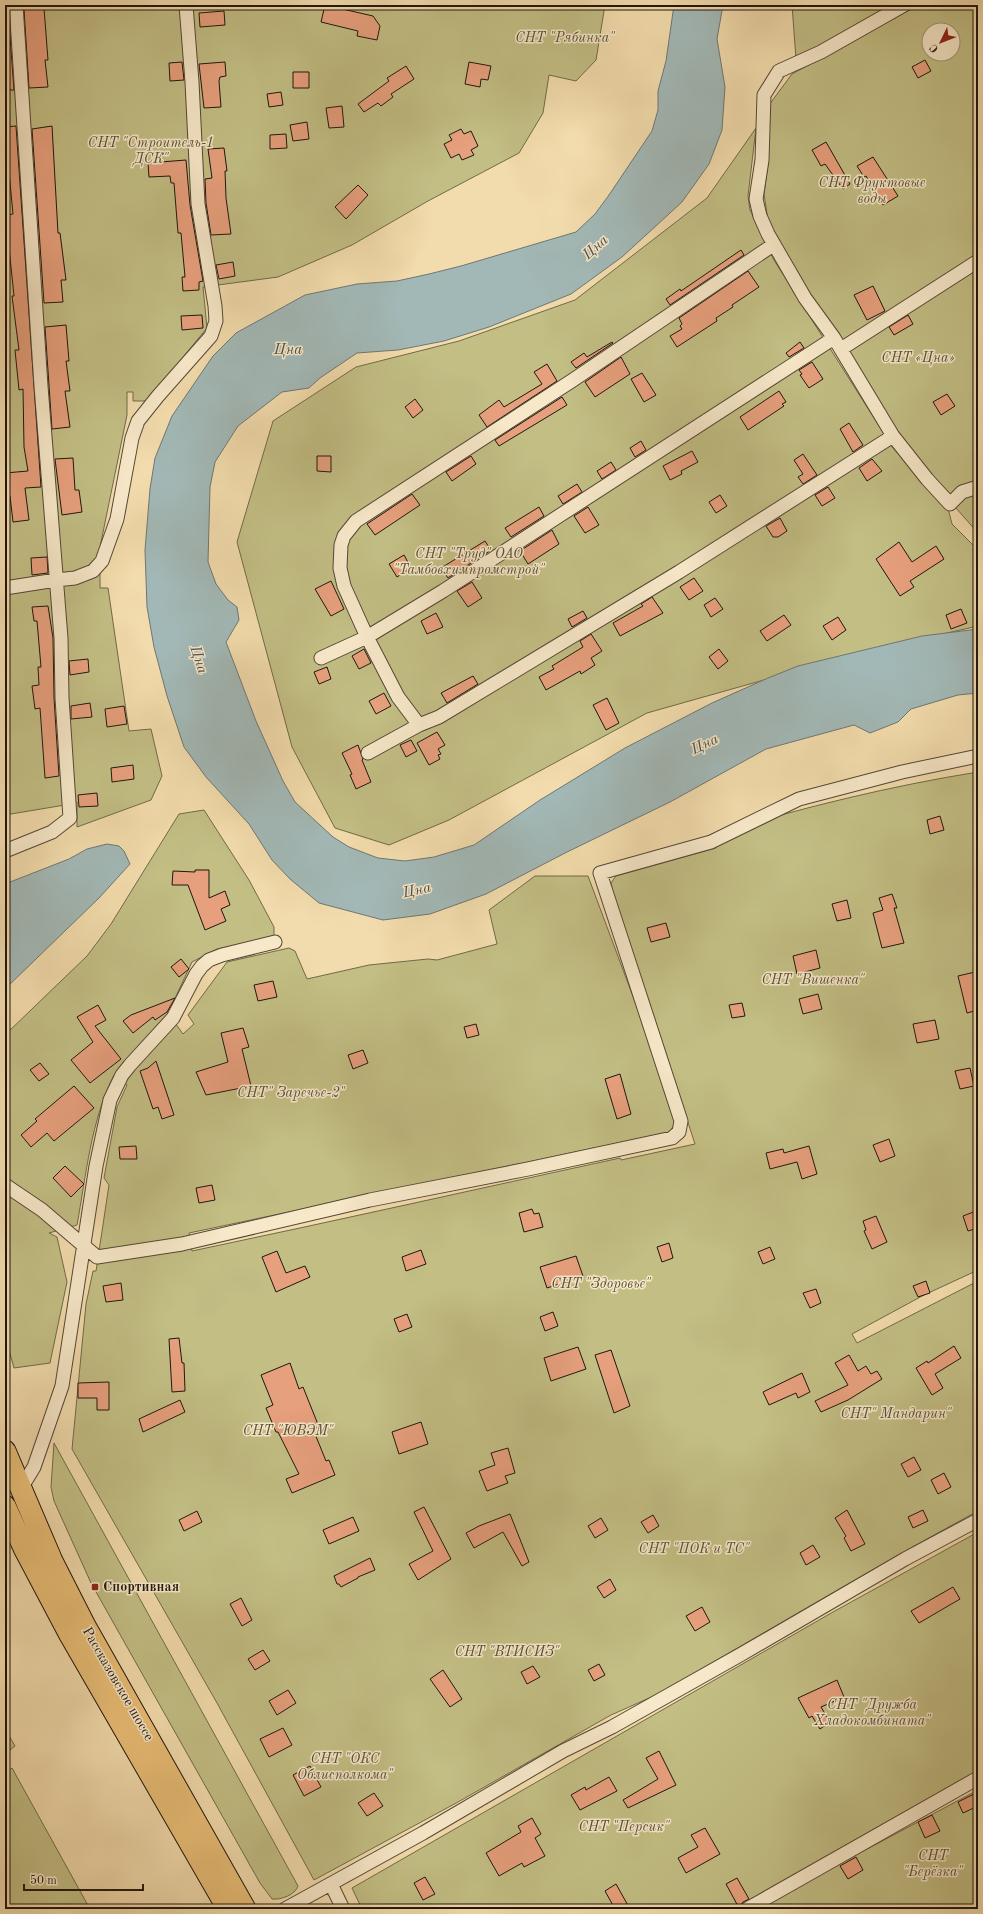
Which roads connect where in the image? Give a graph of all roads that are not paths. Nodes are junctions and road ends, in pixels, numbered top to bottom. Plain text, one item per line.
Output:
1 (16, 5) edge
2 (186, 5) edge
3 (904, 5) edge
4 (773, 245) junction
5 (978, 261) edge
6 (834, 338) junction
7 (841, 349) junction
8 (893, 436) junction
9 (978, 487) edge
10 (56, 580) junction
11 (5, 588) edge
12 (366, 637) junction
13 (321, 658) dead end
14 (419, 724) junction
15 (368, 753) dead end
16 (978, 756) edge
17 (5, 851) edge
18 (276, 942) dead end
19 (5, 1185) edge
20 (84, 1246) junction
21 (5, 1451) edge
22 (20, 1490) junction
23 (5, 1506) edge
24 (978, 1520) edge
25 (978, 1778) edge
26 (331, 1884) junction
27 (228, 1909) edge
28 (245, 1909) edge
29 (285, 1909) edge
30 (343, 1909) edge
31 (747, 1909) edge

1 - 10 street
2 - 10 street
3 - 4 street
4 - 6 street
4 - 12 street
5 - 7 street
6 - 7 street
6 - 12 street
7 - 8 street
8 - 9 street
8 - 14 street
10 - 11 street
10 - 17 street
12 - 13 street
12 - 14 street
14 - 15 street
16 - 20 street
18 - 20 street
19 - 20 street
20 - 22 street
21 - 22 main road, Рассказовское шоссе
22 - 28 main road, Рассказовское шоссе
23 - 27 main road, Рассказовское шоссе
24 - 26 street
25 - 31 street
26 - 29 street
26 - 30 street

